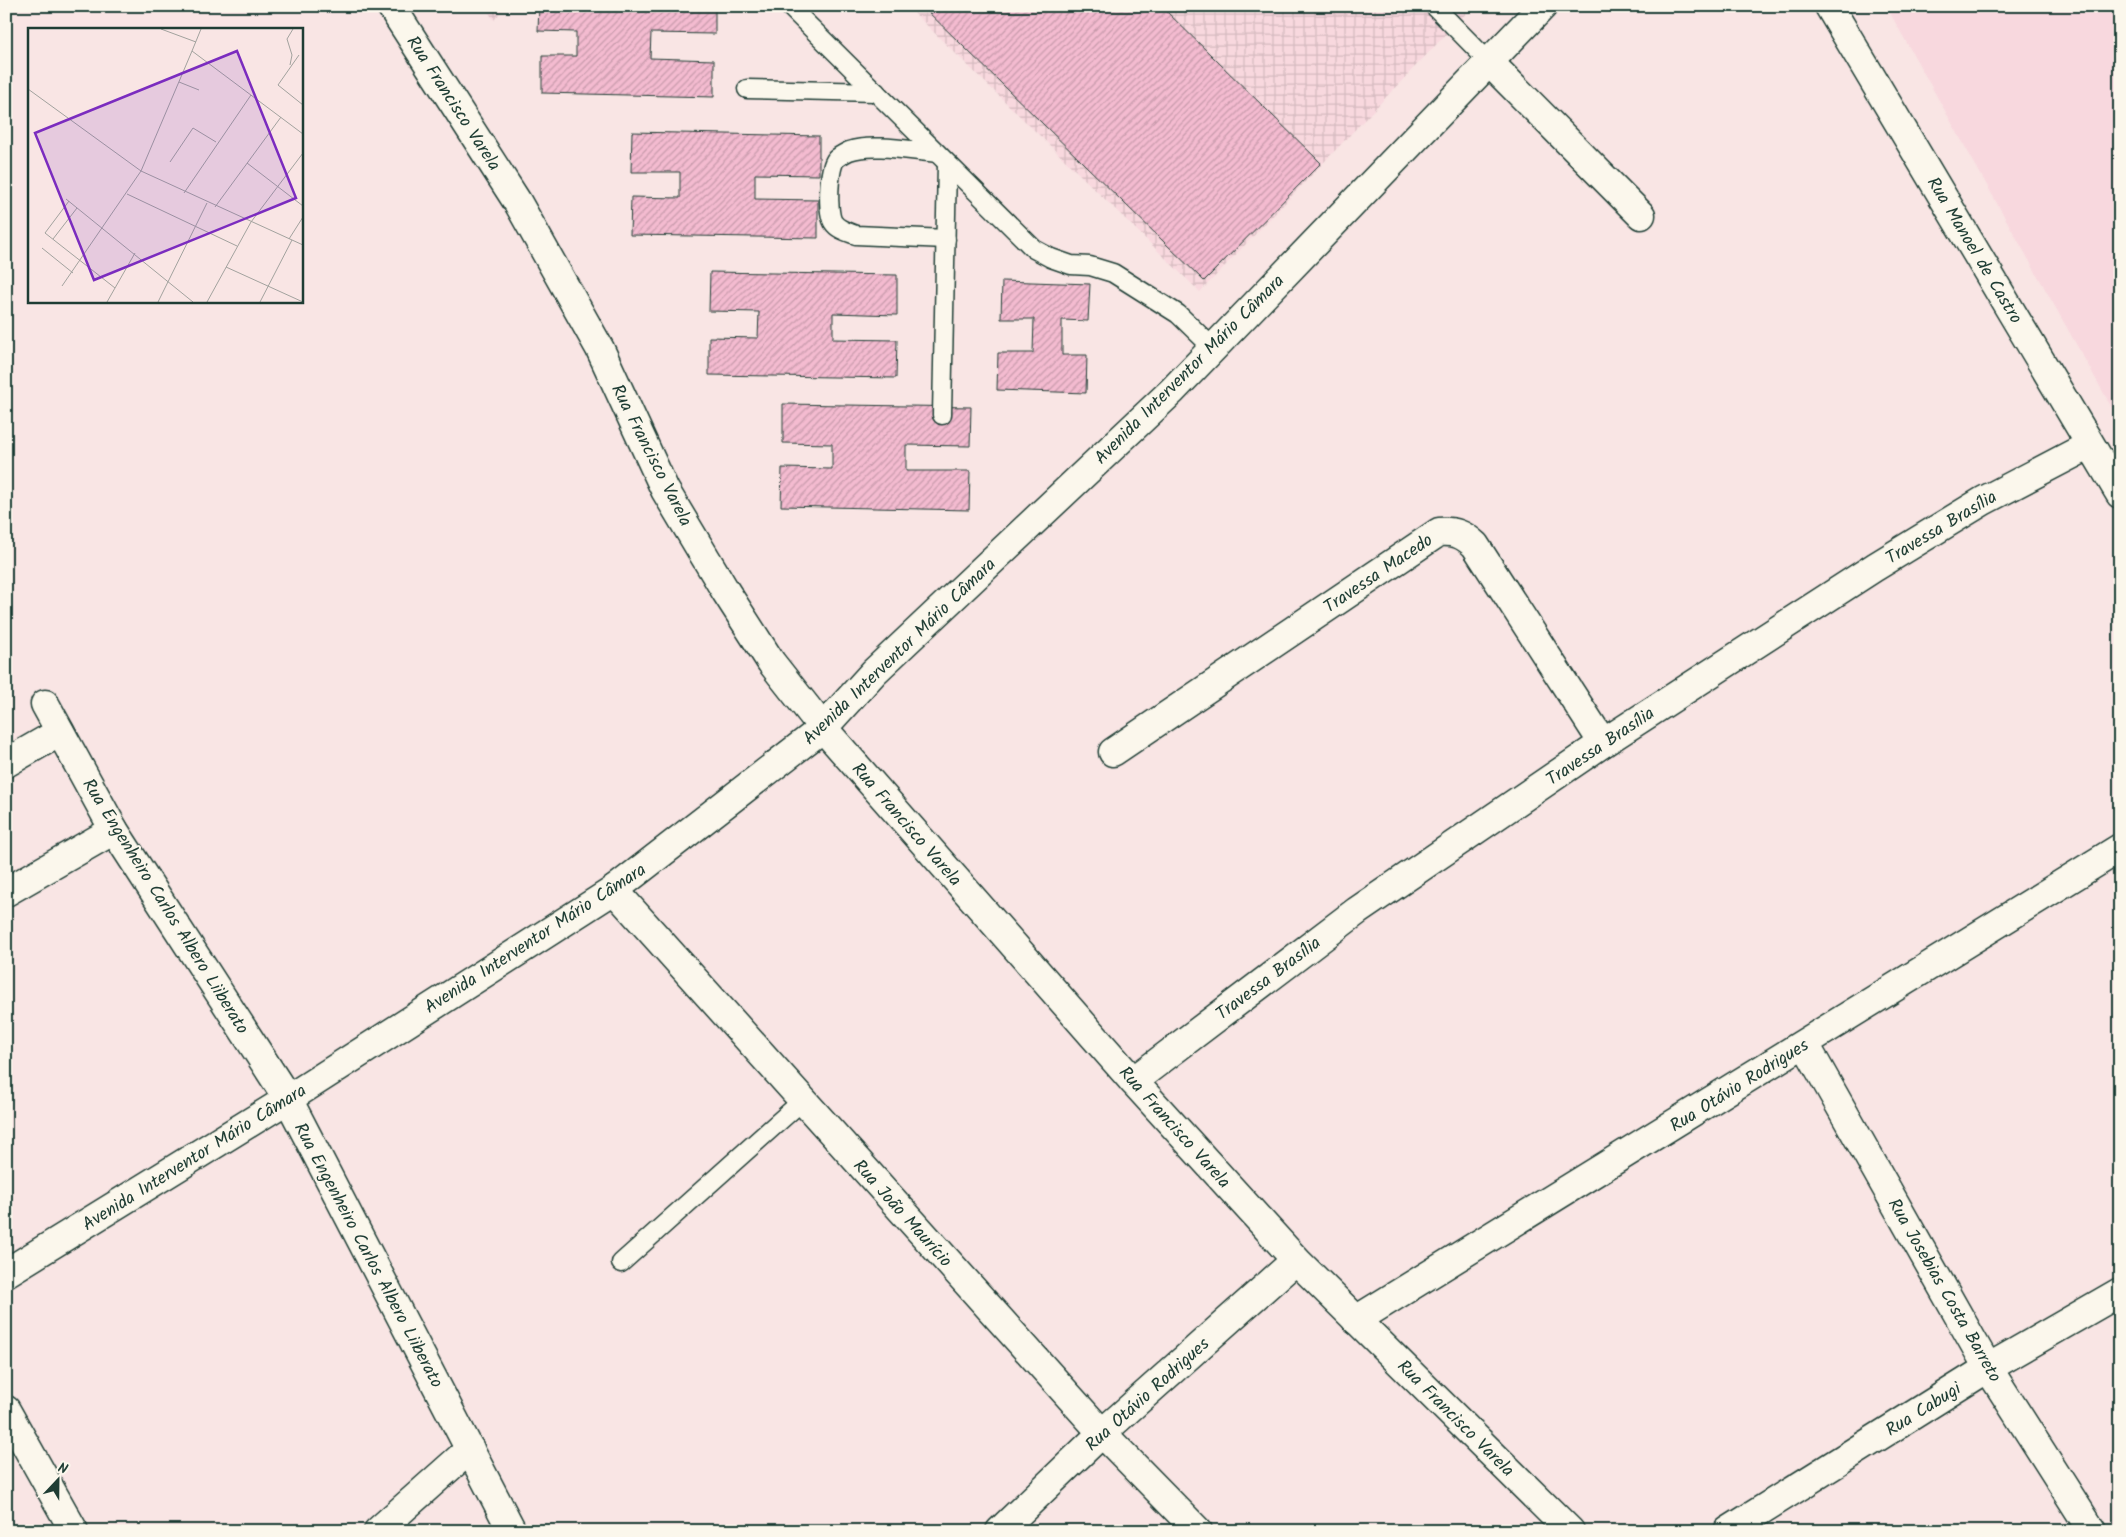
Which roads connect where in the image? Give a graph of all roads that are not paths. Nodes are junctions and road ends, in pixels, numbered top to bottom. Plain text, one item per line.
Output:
1 (391, 6) edge
2 (789, 6) edge
3 (1434, 6) edge
4 (1543, 6) edge
5 (1831, 7) edge
6 (1489, 62) junction
7 (747, 89) dead end
8 (876, 92) junction
9 (942, 158) junction
10 (1641, 214) dead end
11 (946, 239) junction
12 (1213, 348) junction
13 (942, 415) dead end
14 (2090, 445) junction
15 (2120, 494) edge
16 (45, 704) dead end
17 (823, 728) junction
18 (60, 732) junction
19 (1603, 743) junction
20 (1113, 752) dead end
21 (6, 763) edge
22 (114, 830) junction
23 (2120, 848) edge
24 (614, 890) junction
25 (6, 892) edge
26 (1806, 1044) junction
27 (1133, 1081) junction
28 (288, 1099) junction
29 (802, 1101) junction
30 (1296, 1260) junction
31 (621, 1263) dead end
32 (6, 1273) edge
33 (2120, 1292) edge
34 (1356, 1320) junction
35 (1988, 1368) junction
36 (6, 1410) edge
37 (1102, 1434) junction
38 (470, 1449) junction
39 (74, 1531) edge
40 (378, 1531) edge
41 (512, 1531) edge
42 (1000, 1531) edge
43 (1198, 1531) edge
44 (1570, 1531) edge
45 (1728, 1531) edge
46 (2092, 1531) edge

1 - 17 street, Rua Francisco Varela
2 - 8 lane
3 - 6 lane
4 - 6 street, Avenida Interventor Mário Câmara
5 - 14 street, Rua Manoel de Castro
6 - 10 street
6 - 12 street, Avenida Interventor Mário Câmara
7 - 8 lane
8 - 9 lane
9 - 11 lane
9 - 11 lane
9 - 12 lane
11 - 13 lane
12 - 17 street, Avenida Interventor Mário Câmara
14 - 15 street, Rua Manoel de Castro
14 - 19 street, Travessa Brasília
16 - 18 street, Rua Engenheiro Carlos Albero Liiberato
17 - 24 street, Avenida Interventor Mário Câmara
17 - 27 street, Rua Francisco Varela
18 - 21 street
18 - 22 street, Rua Engenheiro Carlos Albero Liiberato
19 - 20 street, Travessa Macedo
19 - 27 street, Travessa Brasília
22 - 25 street
22 - 28 street, Rua Engenheiro Carlos Albero Liiberato
23 - 26 street, Rua Otávio Rodrigues
24 - 28 street, Avenida Interventor Mário Câmara
24 - 29 street, Rua João Maurício
26 - 34 street, Rua Otávio Rodrigues
26 - 35 street, Rua Josebias Costa Barreto
27 - 30 street, Rua Francisco Varela
28 - 32 street, Avenida Interventor Mário Câmara
28 - 38 street, Rua Engenheiro Carlos Albero Liiberato
29 - 31 lane
29 - 37 street, Rua João Maurício
30 - 34 street, Rua Francisco Varela
30 - 37 street, Rua Otávio Rodrigues
33 - 35 street, Rua Cabugi
34 - 44 street, Rua Francisco Varela
35 - 45 street, Rua Cabugi
35 - 46 street, Rua Josebias Costa Barreto
36 - 39 street
37 - 42 street, Rua Otávio Rodrigues
37 - 43 street, Rua João Maurício
38 - 40 street
38 - 41 street, Rua Engenheiro Carlos Albero Liiberato

